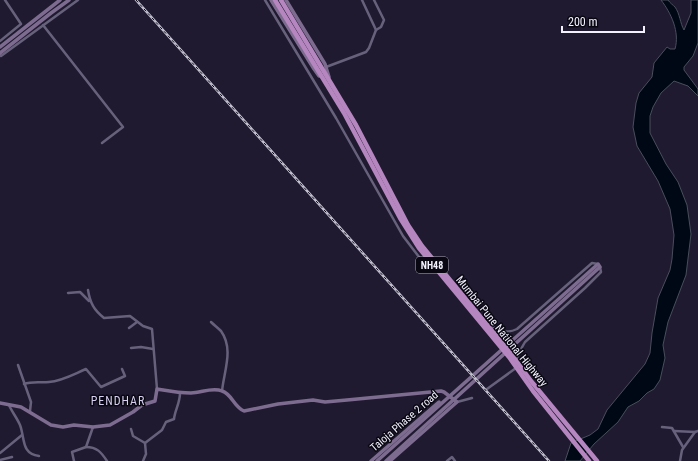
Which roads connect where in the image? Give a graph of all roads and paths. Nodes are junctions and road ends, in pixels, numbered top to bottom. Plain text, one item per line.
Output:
1 (5, 0) edge
2 (60, 0) edge
3 (69, 0) edge
4 (78, 0) edge
5 (265, 0) edge
6 (271, 0) edge
7 (275, 0) edge
8 (281, 0) edge
9 (286, 0) edge
10 (362, 0) edge
11 (374, 0) edge
12 (43, 25) junction
13 (21, 30) junction
14 (376, 30) junction
15 (24, 34) junction
16 (0, 41) edge
17 (0, 47) edge
18 (0, 54) edge
19 (324, 70) junction
20 (329, 83) junction
21 (102, 143) dead end
22 (599, 266) junction
23 (436, 270) junction
24 (88, 290) dead end
25 (68, 293) dead end
26 (89, 301) junction
27 (136, 322) junction
28 (211, 322) dead end
29 (485, 322) junction
30 (129, 328) dead end
31 (131, 348) dead end
32 (153, 349) junction
33 (516, 360) junction
34 (18, 365) dead end
35 (518, 367) junction
36 (122, 369) dead end
37 (24, 384) junction
38 (157, 389) junction
39 (487, 389) dead end
40 (222, 391) junction
41 (180, 393) junction
42 (448, 395) junction
43 (472, 398) dead end
44 (457, 402) junction
45 (0, 403) edge
46 (9, 405) junction
47 (30, 411) junction
48 (93, 427) junction
49 (662, 427) dead end
50 (131, 429) dead end
51 (674, 431) junction
52 (696, 432) edge
53 (22, 435) junction
54 (145, 442) junction
55 (86, 447) junction
56 (683, 448) junction
57 (0, 453) edge
58 (38, 456) dead end
59 (12, 457) dead end
60 (0, 460) edge
61 (597, 460) edge
62 (74, 461) edge
63 (107, 461) edge
64 (143, 461) edge
65 (371, 461) edge
66 (377, 461) edge
67 (386, 461) edge
68 (390, 461) edge
69 (447, 461) edge
70 (455, 461) edge
71 (589, 461) edge
72 (680, 461) edge

1 - 16 street
2 - 13 street
3 - 15 street
4 - 12 street
5 - 23 street
6 - 20 street
7 - 19 highway, NH48
8 - 19 highway, NH48
9 - 19 street
10 - 14 street
11 - 14 street
12 - 18 street
12 - 21 street
13 - 15 street
13 - 17 street
14 - 19 street
15 - 18 street
19 - 20 highway, NH48
20 - 23 highway, Mumbai Pune National Highway / NH48
20 - 29 highway, Mumbai Pune National Highway / NH48
22 - 29 street
22 - 33 street
22 - 66 street
22 - 67 street
23 - 35 highway, Mumbai Pune National Highway / NH48
24 - 26 street
25 - 26 street
26 - 27 street
27 - 30 street
27 - 32 street
28 - 40 street
29 - 33 highway, Mumbai Pune National Highway / NH48
31 - 32 street
32 - 38 street
33 - 35 highway, Mumbai Pune National Highway / NH48
34 - 37 street
35 - 39 street
35 - 61 highway, Mumbai Pune National Highway / NH48
35 - 71 highway, Mumbai Pune National Highway / NH48
36 - 37 street
37 - 47 street
38 - 41 street
38 - 48 street
40 - 41 street
40 - 42 street
41 - 54 street
42 - 44 street
42 - 65 street, Taloja Phase 2 road
43 - 44 street, Taloja Phase 2 road
44 - 68 street, Taloja Phase 2 road
45 - 46 street
46 - 47 street
46 - 53 street
47 - 48 street
48 - 55 street
49 - 51 street
50 - 54 street
51 - 52 street
51 - 56 street
52 - 56 street
53 - 57 street
53 - 58 street
54 - 64 street
55 - 62 street
55 - 63 street
56 - 72 street
59 - 60 street
69 - 70 street

